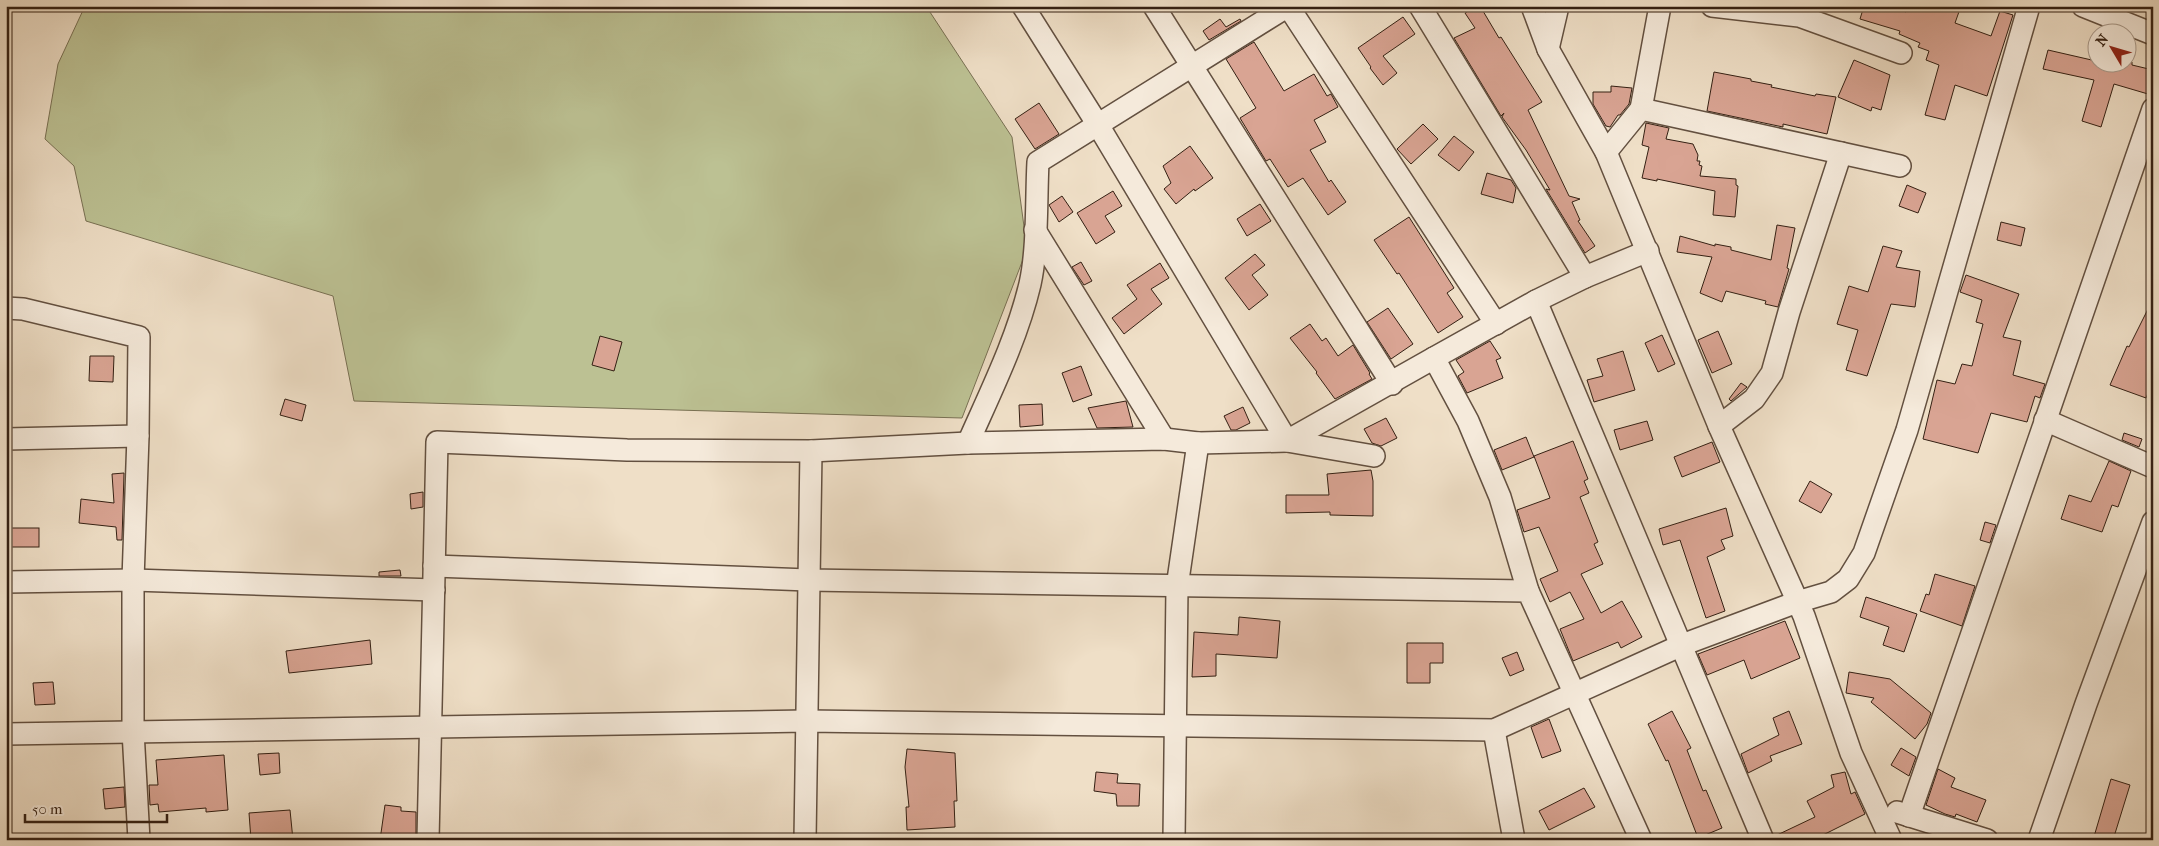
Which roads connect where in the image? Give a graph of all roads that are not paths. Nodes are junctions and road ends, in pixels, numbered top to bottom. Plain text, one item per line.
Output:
1 (1023, 6) edge
2 (1154, 6) edge
3 (1288, 6) edge
4 (1420, 6) edge
5 (1532, 6) edge
6 (1558, 6) edge
7 (1660, 6) edge
8 (1712, 6) edge
9 (2028, 6) edge
10 (2082, 6) edge
11 (2153, 34) edge
12 (1548, 48) junction
13 (1902, 53) dead end
14 (1192, 66) junction
15 (1641, 109) junction
16 (2153, 109) edge
17 (1098, 125) junction
18 (1606, 152) junction
19 (1841, 153) junction
20 (1900, 166) dead end
21 (1035, 230) junction
22 (1648, 251) junction
23 (1585, 277) junction
24 (1536, 301) junction
25 (6, 308) edge
26 (1496, 324) junction
27 (1434, 358) junction
28 (1392, 384) junction
29 (2045, 420) junction
30 (1719, 426) junction
31 (138, 436) junction
32 (6, 439) edge
33 (1164, 439) junction
34 (1287, 441) junction
35 (968, 443) junction
36 (1198, 443) junction
37 (811, 451) junction
38 (1374, 456) dead end
39 (2153, 467) edge
40 (2153, 522) edge
41 (434, 566) junction
42 (133, 580) junction
43 (808, 580) junction
44 (6, 582) edge
45 (1177, 587) junction
46 (434, 590) junction
47 (1528, 590) junction
48 (1797, 602) junction
49 (1682, 645) junction
50 (1575, 692) junction
51 (806, 721) junction
52 (1175, 726) junction
53 (431, 728) junction
54 (1494, 730) junction
55 (133, 731) junction
56 (6, 734) edge
57 (1875, 806) junction
58 (1910, 816) junction
59 (139, 840) edge
60 (428, 840) edge
61 (805, 840) edge
62 (1174, 840) edge
63 (1514, 840) edge
64 (1640, 840) edge
65 (1763, 840) edge
66 (1891, 840) edge
67 (1987, 840) edge
68 (2039, 840) edge

1 - 17 street
2 - 14 street
3 - 14 street
3 - 26 street
4 - 23 street
5 - 12 street
6 - 12 street
7 - 15 street
8 - 13 street
9 - 48 street
10 - 11 street
12 - 18 street
14 - 17 street
14 - 28 street
15 - 18 street
15 - 19 street
16 - 29 street
17 - 21 street
17 - 34 street
18 - 22 street
19 - 20 street
19 - 30 street
21 - 33 street
21 - 35 street
22 - 23 street
22 - 30 street
23 - 24 street
24 - 26 street
24 - 49 street
25 - 31 street
26 - 27 street
27 - 28 street
27 - 47 street
28 - 34 street
29 - 39 street
29 - 58 street
30 - 48 street
31 - 32 street
31 - 42 street
33 - 35 street
33 - 36 street
34 - 36 street
34 - 38 street
35 - 37 street
36 - 45 street
37 - 41 street
37 - 43 street
40 - 68 street
41 - 43 street
41 - 46 street
42 - 44 street
42 - 46 street
42 - 55 street
43 - 45 street
43 - 51 street
45 - 47 street
45 - 52 street
46 - 53 street
47 - 50 street
48 - 49 street
48 - 57 street
49 - 50 street
49 - 65 street
50 - 54 street
50 - 64 street
51 - 52 street
51 - 53 street
51 - 61 street
52 - 54 street
52 - 62 street
53 - 55 street
53 - 60 street
54 - 63 street
55 - 56 street
55 - 59 street
57 - 58 street
57 - 66 street
58 - 67 street

